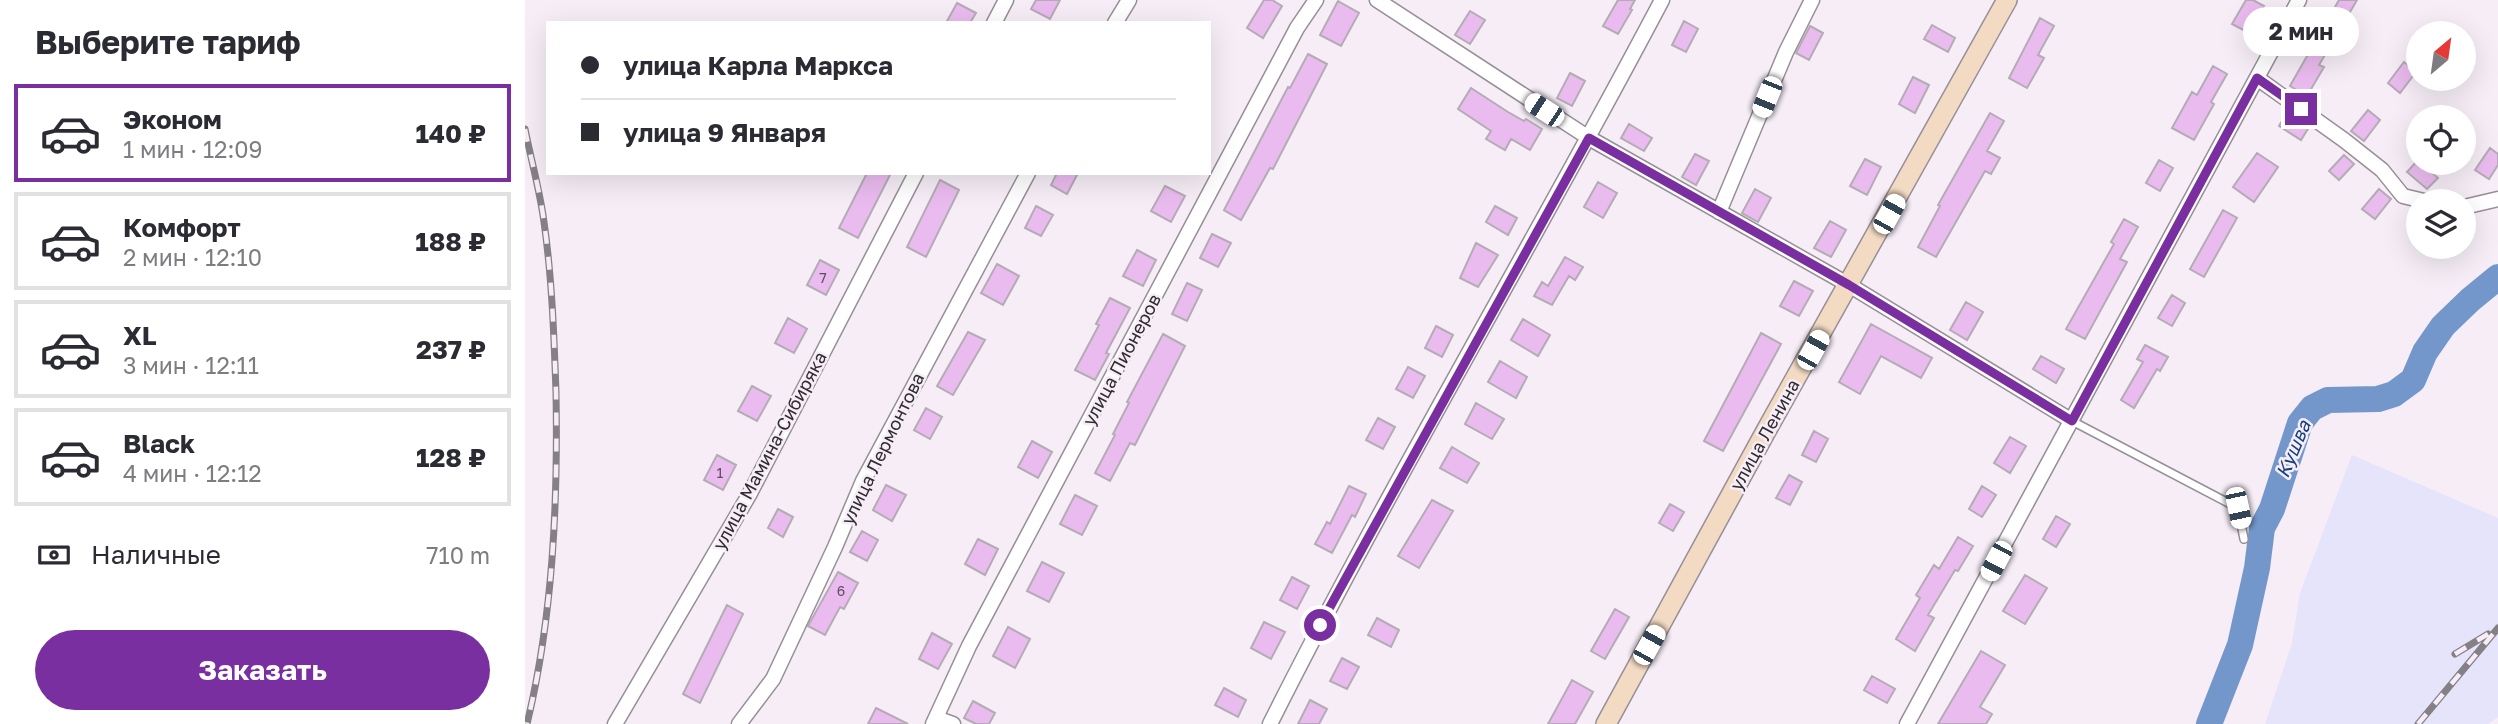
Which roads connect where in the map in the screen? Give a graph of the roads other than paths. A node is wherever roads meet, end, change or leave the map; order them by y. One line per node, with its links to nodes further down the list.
1 (1006, 0): 9 (street)
2 (1129, 0): 10 (street)
3 (1317, 0): 22 (street, улица Пионеров)
4 (1377, 0): 12 (street)
5 (1662, 0): 12 (street)
6 (1812, 0): 18 (street)
7 (2007, 0): 19 (main road, улица Ленина)
8 (2299, 0): 11 (street)
9 (995, 21)
10 (1116, 21)
11 (2257, 78): 15 (street); 20 (street)
12 (1589, 138): 18 (street); 26 (street)
13 (915, 175): 23 (street, улица Мамина-Сибиряка)
14 (1027, 175): 24 (street, улица Лермонтова)
15 (2406, 197)
16 (2498, 200): 17 (street)
17 (2476, 205)
18 (1719, 212): 19 (street)
19 (1849, 285): 20 (street); 27 (main road, улица Ленина)
20 (2072, 421): 21 (lane); 28 (street)
21 (2244, 539)
22 (935, 721): 25 (street)
23 (615, 724)
24 (739, 724)
25 (954, 724)
26 (1270, 724)
27 (1606, 724)
28 (1907, 724)

